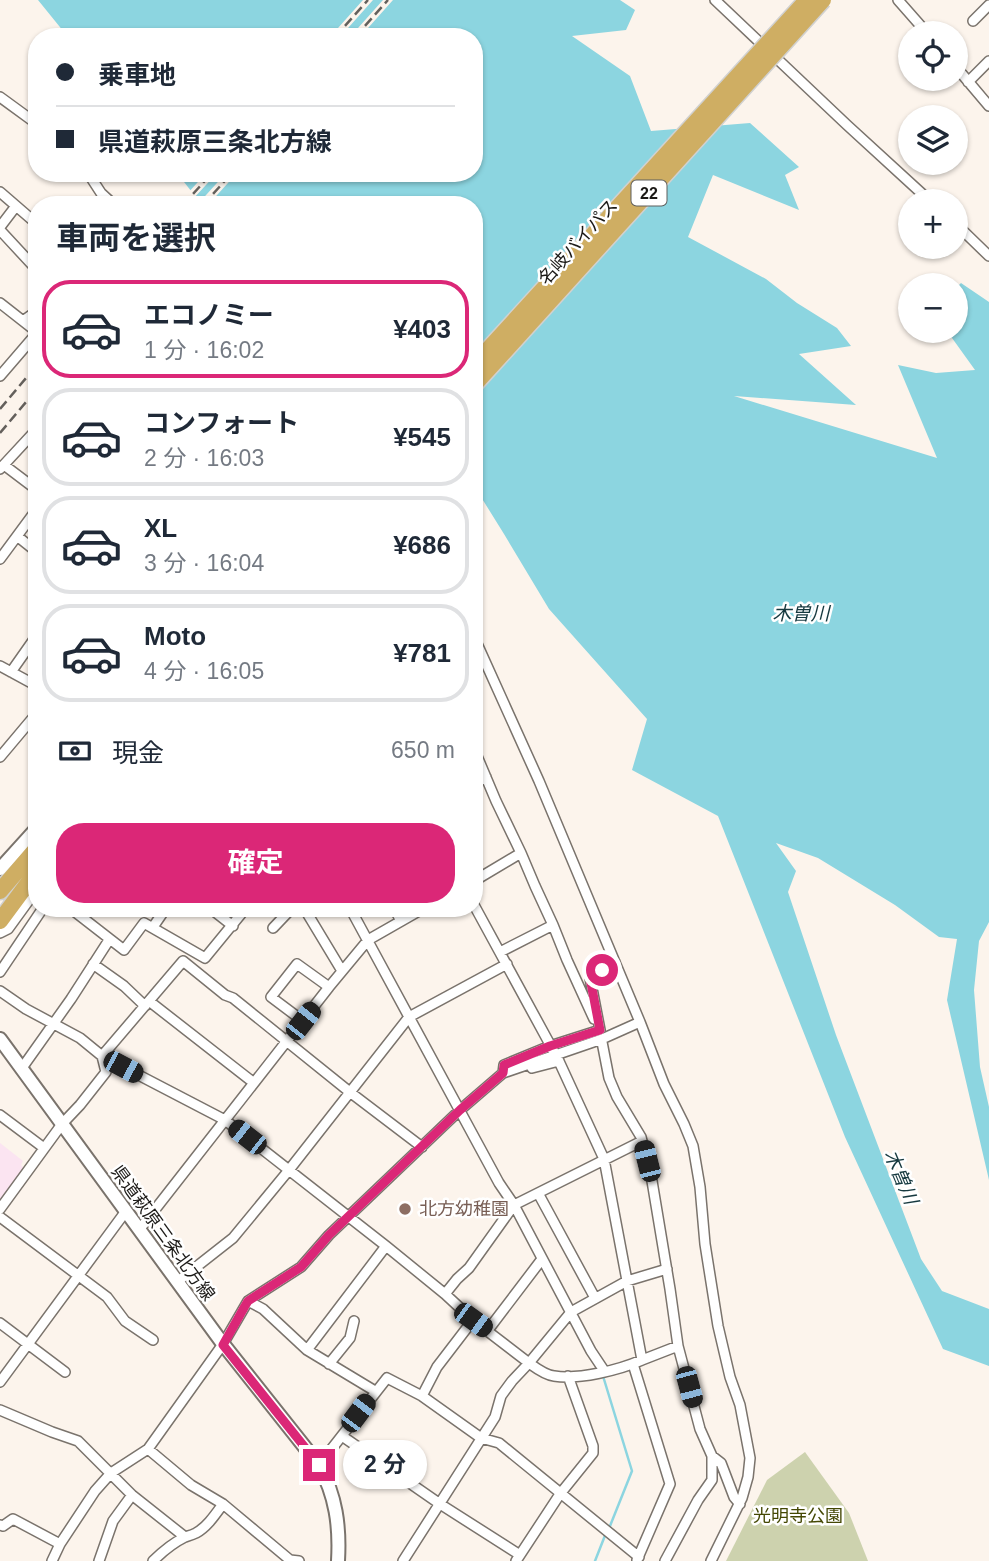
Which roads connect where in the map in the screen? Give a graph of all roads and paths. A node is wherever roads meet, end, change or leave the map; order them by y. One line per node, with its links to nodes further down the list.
1 (715, 0): 14 (street)
2 (807, 0): 28 (highway, 名岐バイパス / 22, bridge)
3 (823, 0): 30 (highway, 名岐バイパス / 22, bridge)
4 (898, 0): 6 (street)
5 (989, 5): 7 (street)
6 (916, 21)
7 (973, 21)
8 (989, 61): 9 (street)
9 (968, 82): 11 (street)
10 (0, 97): 12 (street)
11 (989, 106)
12 (28, 117)
13 (94, 182): 16 (street)
14 (917, 189)
15 (0, 192): 17 (street)
16 (104, 196)
17 (16, 206): 18 (street); 19 (street)
18 (28, 216)
19 (0, 227): 22 (street)
20 (968, 236): 21 (street)
21 (989, 256)
22 (28, 260)
23 (0, 303): 25 (street)
24 (28, 317): 25 (street)
25 (23, 321): 26 (street)
26 (28, 325)
27 (28, 343): 29 (street)
28 (483, 355)
29 (1, 373)
30 (483, 375)
31 (28, 439): 32 (street)
32 (2, 467): 33 (street)
33 (28, 484)
34 (28, 521): 35 (street)
35 (17, 536): 36 (street); 37 (street)
36 (28, 545)
37 (0, 559)
38 (28, 648): 41 (street)
39 (483, 657): 79 (street)
40 (0, 666): 41 (street)
41 (11, 672): 42 (street)
42 (28, 682)
43 (28, 724): 44 (street)
44 (0, 757)
45 (483, 770): 46 (street)
46 (486, 777): 47 (street); 49 (street)
47 (483, 778)
48 (28, 838): 51 (main road)
49 (521, 853): 52 (street); 69 (street)
50 (28, 858): 54 (highway)
51 (0, 869)
52 (483, 876)
53 (28, 883): 56 (highway)
54 (0, 891)
55 (28, 902): 73 (street)
56 (3, 917)
57 (37, 917): 83 (street)
58 (81, 917): 74 (street)
59 (160, 917): 71 (street)
60 (222, 917): 70 (street)
61 (240, 917): 70 (street)
62 (283, 917): 72 (street)
63 (309, 917): 82 (street)
64 (355, 917): 75 (street)
65 (399, 917): 68 (street)
66 (408, 917): 68 (street)
67 (480, 917): 77 (street)
68 (401, 921): 75 (street)
69 (553, 925): 77 (street); 91 (street)
70 (233, 926): 76 (street)
71 (153, 928): 74 (street); 76 (street)
72 (273, 928)
73 (0, 933)
74 (109, 940): 80 (street)
75 (368, 940): 82 (street); 87 (street)
76 (193, 951): 78 (street)
77 (500, 953): 81 (street)
78 (183, 961): 86 (street); 93 (street)
79 (615, 962): 89 (street); 91 (street)
80 (93, 964): 86 (street); 90 (street)
81 (507, 964): 87 (street); 94 (street)
82 (342, 971): 84 (street)
83 (0, 972)
84 (329, 987): 88 (street); 88 (street)
85 (0, 991): 90 (street)
86 (147, 1004): 95 (street); 98 (street)
87 (409, 1017): 99 (street); 100 (street)
88 (303, 1021): 93 (street)
89 (640, 1022): 97 (street); 155 (street)
90 (53, 1023): 95 (street); 96 (street)
91 (601, 1035): 94 (street); 104 (street)
92 (0, 1039): 96 (main road, 県道萩原三条北方線)
93 (288, 1041): 98 (street); 99 (street)
94 (555, 1054): 97 (street); 97 (street); 107 (street)
95 (102, 1056): 102 (street); 103 (street)
96 (22, 1068): 103 (main road, 県道萩原三条北方線)
97 (503, 1073): 100 (street)
98 (254, 1083): 102 (street)
99 (351, 1093): 105 (street); 108 (street)
100 (460, 1110): 105 (street); 110 (street)
101 (0, 1115): 106 (street)
102 (226, 1120): 108 (street); 115 (street)
103 (62, 1124): 106 (street); 112 (main road, 県道萩原三条北方線)
104 (642, 1142): 107 (street); 118 (street)
105 (422, 1147): 114 (street)
106 (44, 1148): 111 (street)
107 (604, 1160): 109 (street); 120 (street)
108 (289, 1170): 114 (street); 121 (street)
109 (538, 1193): 110 (street); 123 (street)
110 (514, 1205): 117 (street); 122 (street)
111 (0, 1209)
112 (126, 1211): 115 (main road, 県道萩原三条北方線); 119 (street)
113 (0, 1217): 119 (street)
114 (349, 1217): 116 (street); 124 (street)
115 (139, 1230): 121 (main road, 県道萩原三条北方線)
116 (386, 1246): 122 (street); 134 (street)
117 (542, 1259): 125 (street); 129 (street)
118 (667, 1269): 120 (street); 133 (street)
119 (78, 1274): 130 (street); 131 (street)
120 (627, 1281): 123 (street); 135 (street)
121 (177, 1282): 132 (main road, 県道萩原三条北方線)
122 (445, 1294): 126 (street)
123 (594, 1298): 125 (street)
124 (248, 1301): 132 (street); 134 (street)
125 (571, 1312): 136 (street); 139 (street)
126 (473, 1320): 129 (street); 143 (street)
127 (354, 1321): 137 (street)
128 (0, 1323): 131 (street)
129 (488, 1330): 136 (street)
130 (153, 1340)
131 (27, 1343): 138 (street); 141 (street)
132 (223, 1345): 147 (street); 149 (main road, 県道萩原三条北方線)
133 (678, 1346): 135 (street); 148 (street)
134 (307, 1350): 137 (street)
135 (638, 1362): 139 (street); 160 (street)
136 (529, 1363): 140 (street); 146 (street)
137 (329, 1364): 142 (street)
138 (65, 1372)
139 (605, 1372): 140 (street)
140 (568, 1376): 151 (street)
141 (0, 1382)
142 (375, 1391): 143 (street); 145 (street)
143 (422, 1396): 146 (street)
144 (0, 1410): 150 (street)
145 (342, 1436): 149 (street); 154 (street)
146 (481, 1438): 151 (street); 154 (street)
147 (148, 1449): 150 (street); 153 (street)
148 (712, 1456): 155 (street); 168 (street)
149 (319, 1465): 166 (main road, 県道萩原三条北方線)
150 (111, 1472): 152 (street); 158 (street)
151 (561, 1494): 159 (street); 160 (street)
152 (132, 1495): 157 (street); 163 (street)
153 (223, 1504): 157 (street); 165 (street)
154 (440, 1504): 159 (street); 167 (street)
155 (740, 1504): 161 (street)
156 (0, 1525): 158 (street)
157 (185, 1537): 164 (street)
158 (60, 1544): 162 (street)
159 (518, 1558)
160 (638, 1559)
161 (713, 1559)
162 (52, 1561)
163 (99, 1561)
164 (153, 1561)
165 (293, 1561)
166 (338, 1561)
167 (403, 1561)
168 (665, 1561)

